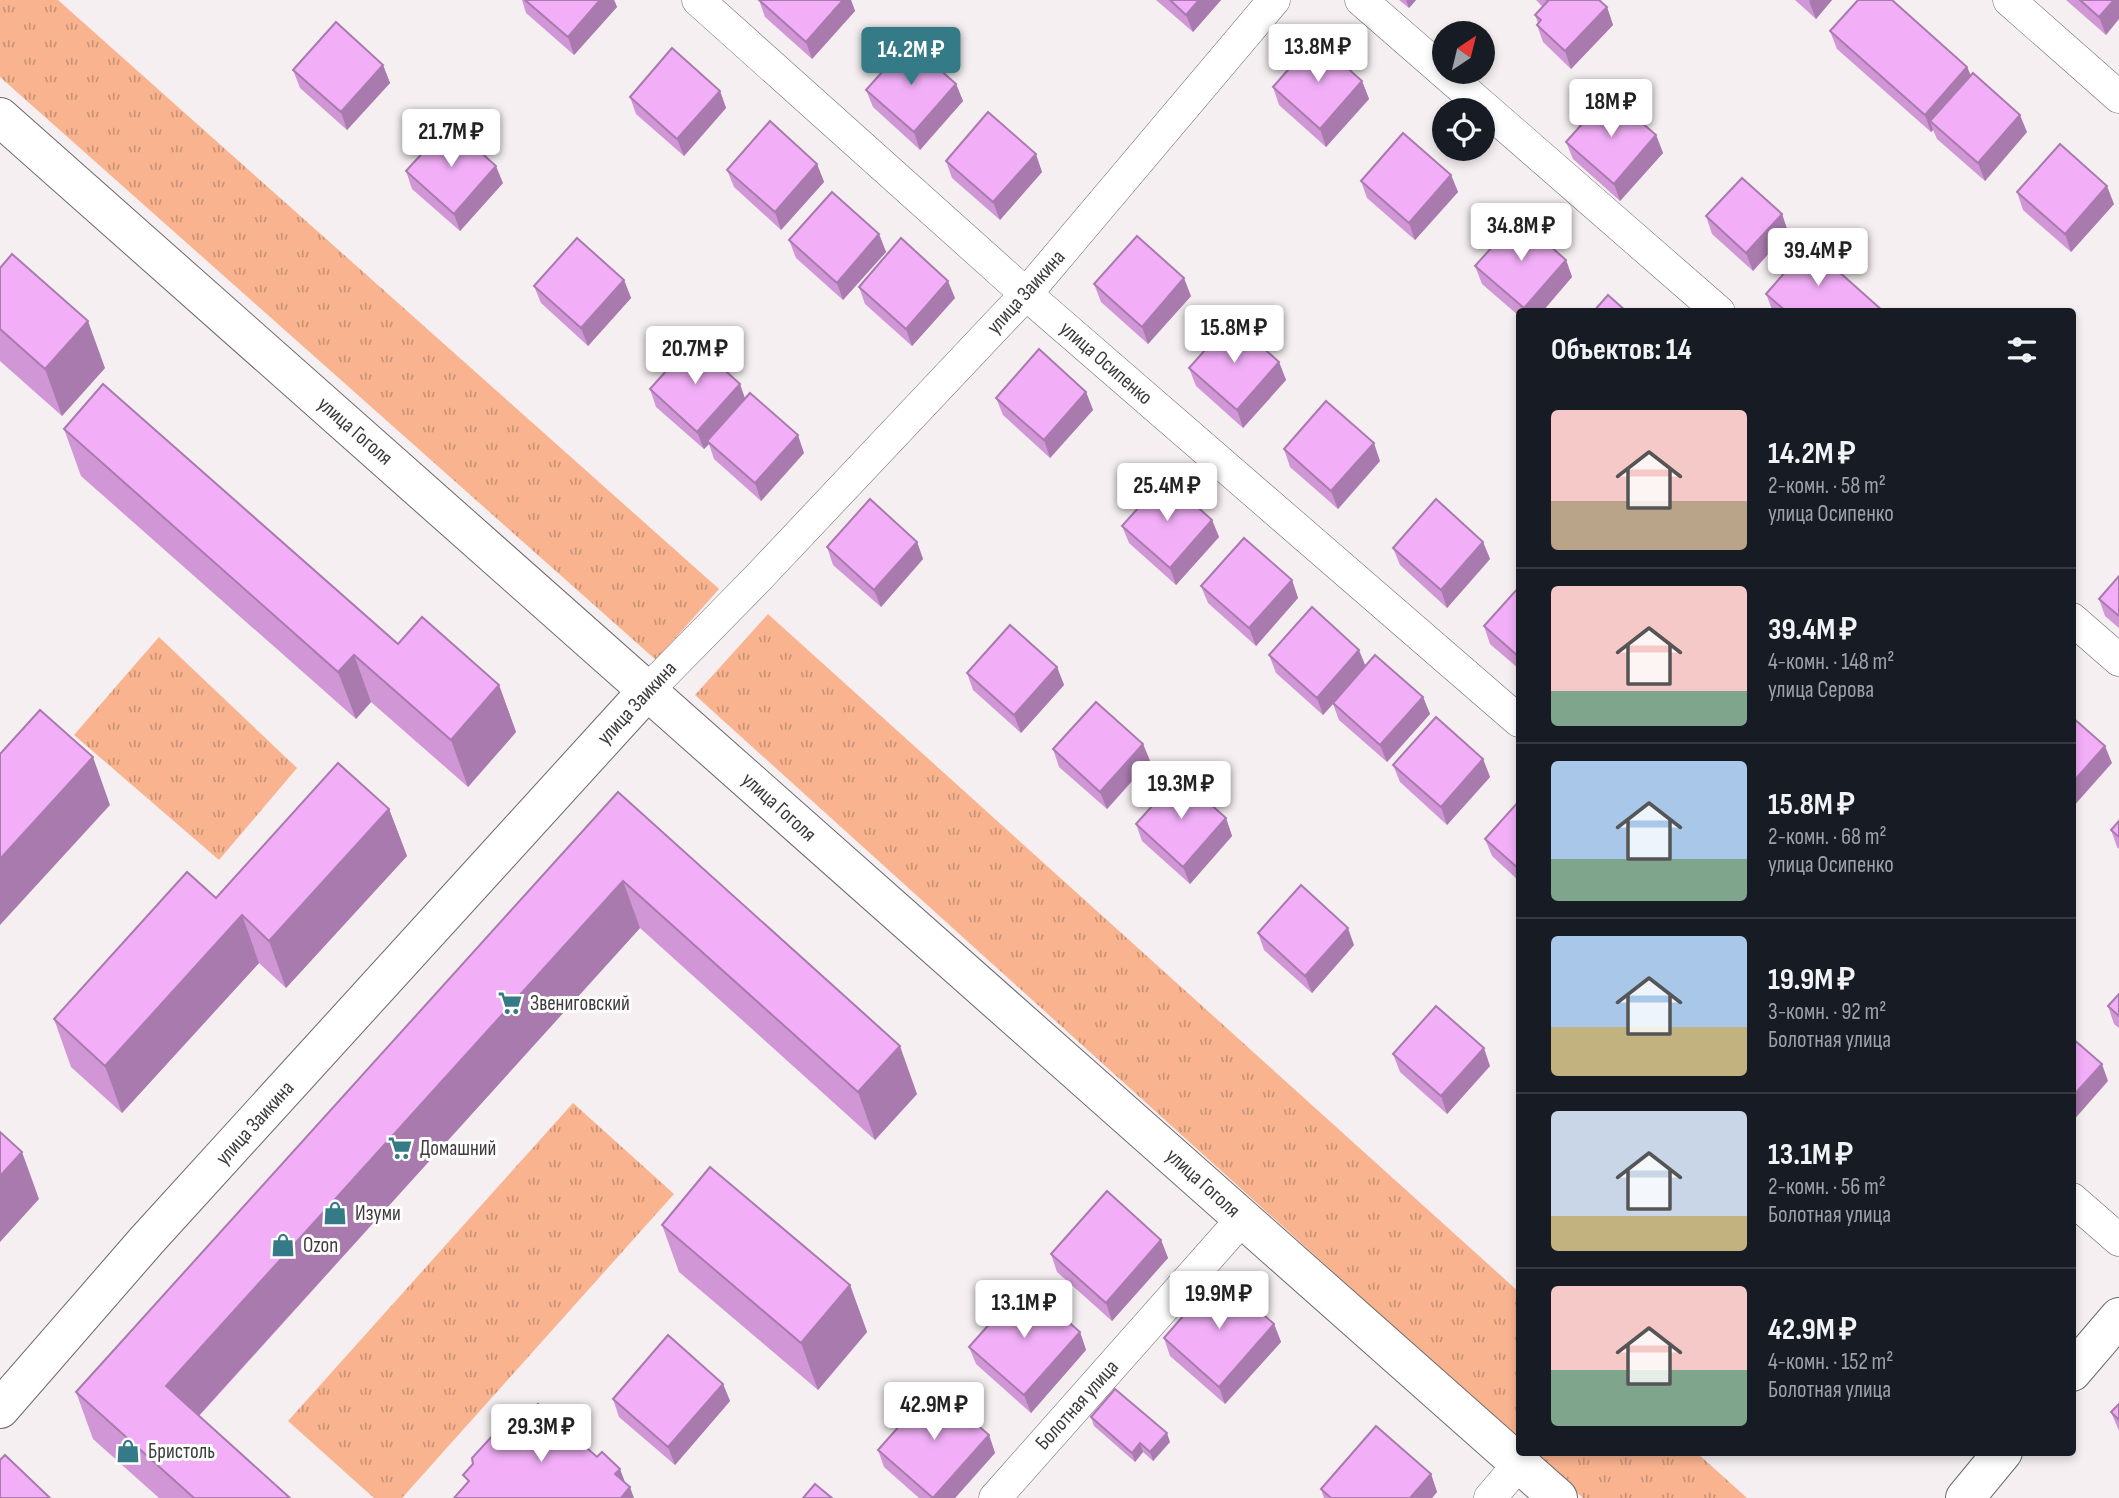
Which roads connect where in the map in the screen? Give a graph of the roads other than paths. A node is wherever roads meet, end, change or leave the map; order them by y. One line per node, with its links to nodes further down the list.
1 (698, 0): 7 (street, улица Осипенко)
2 (1274, 0): 7 (street, улица Заикина)
3 (1361, 0): 8 (street)
4 (2009, 0): 5 (street)
5 (2119, 97)
6 (0, 117): 11 (main road, улица Гоголя)
7 (1027, 294): 11 (street, улица Заикина); 12 (street, улица Осипенко)
8 (1713, 308)
9 (2076, 622): 10 (street)
10 (2119, 660)
11 (648, 690): 14 (main road, улица Гоголя); 18 (main road, улица Заикина)
12 (1516, 718)
13 (2076, 1202): 15 (street)
14 (1243, 1218): 20 (main road, улица Гоголя); 21 (street, Болотная улица)
15 (2119, 1240)
16 (2119, 1317): 17 (main road)
17 (2076, 1367)
18 (0, 1409)
19 (2000, 1456): 24 (main road)
20 (1519, 1464): 22 (street); 23 (main road, улица Гоголя)
21 (995, 1498)
22 (1490, 1498)
23 (1558, 1498)
24 (1965, 1498)

